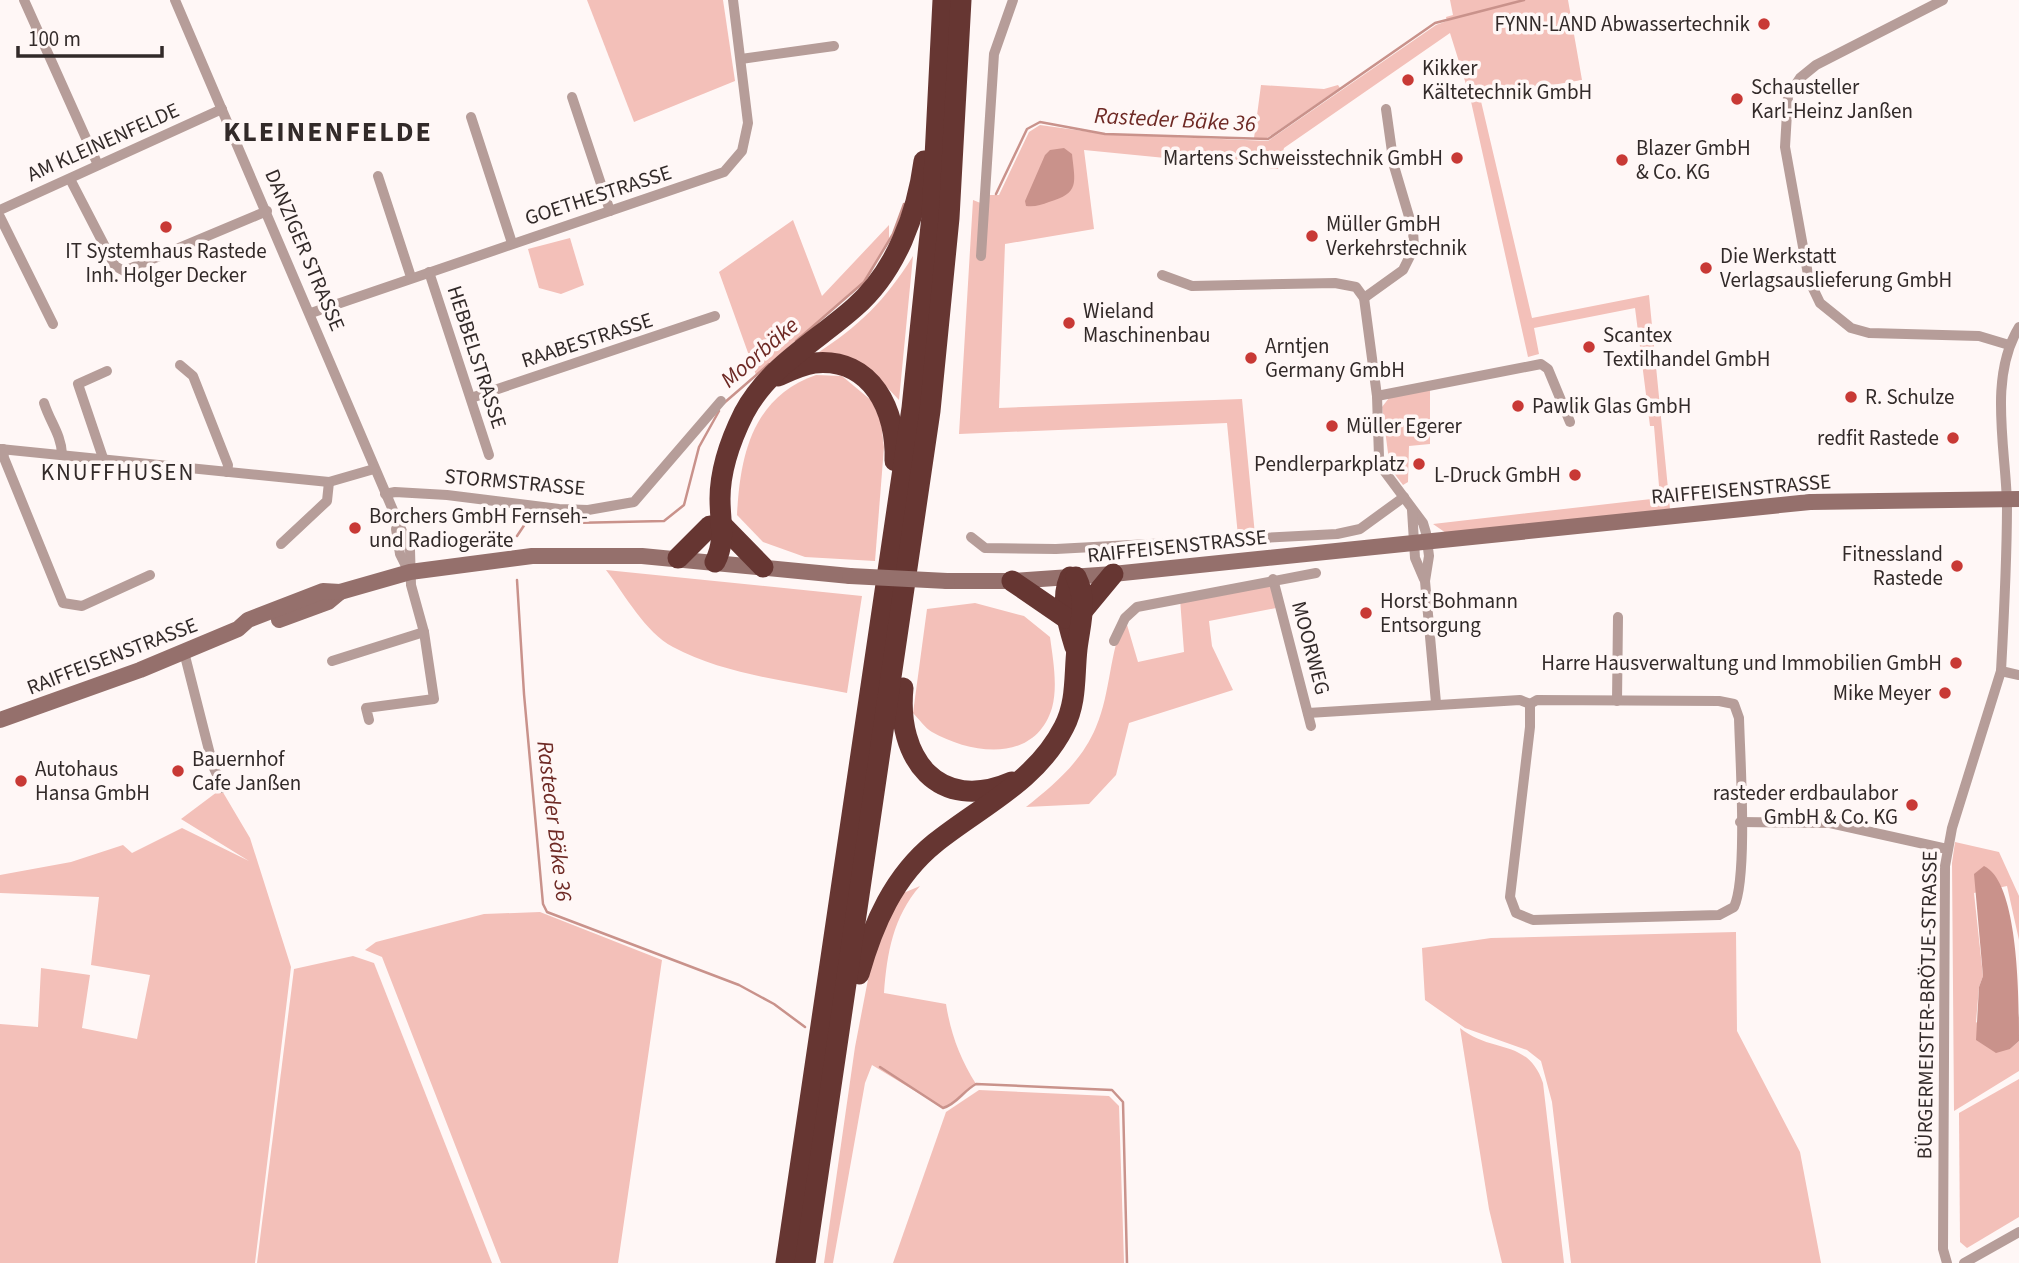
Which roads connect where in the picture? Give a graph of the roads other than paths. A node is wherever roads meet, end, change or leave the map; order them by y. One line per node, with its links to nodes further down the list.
1 (24, 0): 14 (street)
2 (175, 0): 11 (street, DANZIGER STRASSE)
3 (733, 0): 9 (street, GOETHESTRASSE)
4 (943, 0): 34 (highway); 56 (highway)
5 (961, 0): 56 (highway)
6 (1013, 0): 22 (street)
7 (1943, 0): 31 (street)
8 (834, 46): 9 (street)
9 (741, 59): 19 (street, GOETHESTRASSE)
10 (572, 97): 19 (street)
11 (222, 109): 14 (street, AM KLEINENFELDE); 18 (street, DANZIGER STRASSE)
12 (1386, 109): 26 (street)
13 (471, 117): 21 (street)
14 (98, 165): 16 (street, AM KLEINENFELDE)
15 (378, 176): 25 (street)
16 (70, 179): 17 (street, AM KLEINENFELDE); 18 (street)
17 (0, 210)
18 (267, 211): 27 (street, DANZIGER STRASSE)
19 (610, 211): 21 (street, GOETHESTRASSE)
20 (0, 217): 29 (street)
21 (512, 243): 23 (street, GOETHESTRASSE)
22 (981, 256)
23 (429, 272): 25 (street, GOETHESTRASSE); 36 (street, HEBBELSTRASSE)
24 (1162, 275): 26 (street)
25 (411, 277): 27 (street, GOETHESTRASSE)
26 (1364, 298): 35 (street)
27 (311, 313): 44 (street, DANZIGER STRASSE)
28 (715, 316): 36 (street, RAABESTRASSE)
29 (52, 324)
30 (2019, 327): 31 (street)
31 (2009, 345): 49 (street, BÜRGERMEISTER-BRÖTJE-STRASSE)
32 (180, 365): 45 (street)
33 (107, 371): 43 (street)
34 (769, 379): 50 (highway); 56 (highway)
35 (1377, 396): 39 (street); 48 (street)
36 (471, 398): 42 (street, HEBBELSTRASSE)
37 (721, 401): 47 (street, STORMSTRASSE)
38 (44, 403): 41 (street)
39 (1570, 422)
40 (2, 449): 41 (street); 61 (street)
41 (62, 454): 43 (street)
42 (489, 455)
43 (103, 458): 45 (street)
44 (374, 469): 46 (street); 47 (street, DANZIGER STRASSE)
45 (227, 472): 46 (street)
46 (329, 482): 53 (street)
47 (385, 494): 58 (street, DANZIGER STRASSE)
48 (1404, 497): 51 (street); 52 (street)
49 (2013, 499): 52 (main road, RAIFFEISENSTRASSE); 71 (street, BÜRGERMEISTER-BRÖTJE-STRASSE)
50 (716, 526): 54 (highway); 55 (highway); 57 (highway)
51 (971, 537)
52 (1420, 543): 60 (main road, RAIFFEISENSTRASSE); 74 (street)
53 (281, 544)
54 (678, 558): 55 (main road, RAIFFEISENSTRASSE); 58 (main road, RAIFFEISENSTRASSE)
55 (713, 561): 57 (main road, RAIFFEISENSTRASSE)
56 (900, 565): 80 (highway); 84 (highway); 86 (highway)
57 (763, 567): 64 (main road, RAIFFEISENSTRASSE, bridge)
58 (410, 572): 67 (street, DANZIGER STRASSE); 69 (main road, RAIFFEISENSTRASSE)
59 (1316, 573): 63 (street, MOORWEG)
60 (1113, 574): 62 (main road, RAIFFEISENSTRASSE); 65 (highway)
61 (150, 575)
62 (1073, 577): 64 (main road, RAIFFEISENSTRASSE); 65 (highway)
63 (1273, 579): 68 (street, MOORWEG); 76 (street, MOORWEG)
64 (1012, 581): 65 (highway)
65 (1075, 613): 80 (highway)
66 (1618, 617): 73 (street)
67 (424, 632): 70 (street); 78 (street, DANZIGER STRASSE)
68 (1114, 641)
69 (184, 652): 77 (main road, RAIFFEISENSTRASSE); 81 (street)
70 (331, 661)
71 (2001, 671): 72 (street); 83 (street, BÜRGERMEISTER-BRÖTJE-STRASSE)
72 (2019, 675)
73 (1617, 701): 75 (street); 82 (street)
74 (1436, 703): 75 (street); 76 (street)
75 (1530, 704): 82 (street)
76 (1308, 713): 79 (street, MOORWEG)
77 (0, 720)
78 (369, 720)
79 (1311, 726)
80 (1024, 777): 84 (highway)
81 (223, 788)
82 (1741, 821): 83 (street)
83 (1947, 849): 88 (street, BÜRGERMEISTER-BRÖTJE-STRASSE)
84 (827, 1100): 87 (highway)
85 (2019, 1232): 89 (street)
86 (786, 1263)
87 (805, 1263)
88 (1947, 1263)
89 (1964, 1263)

